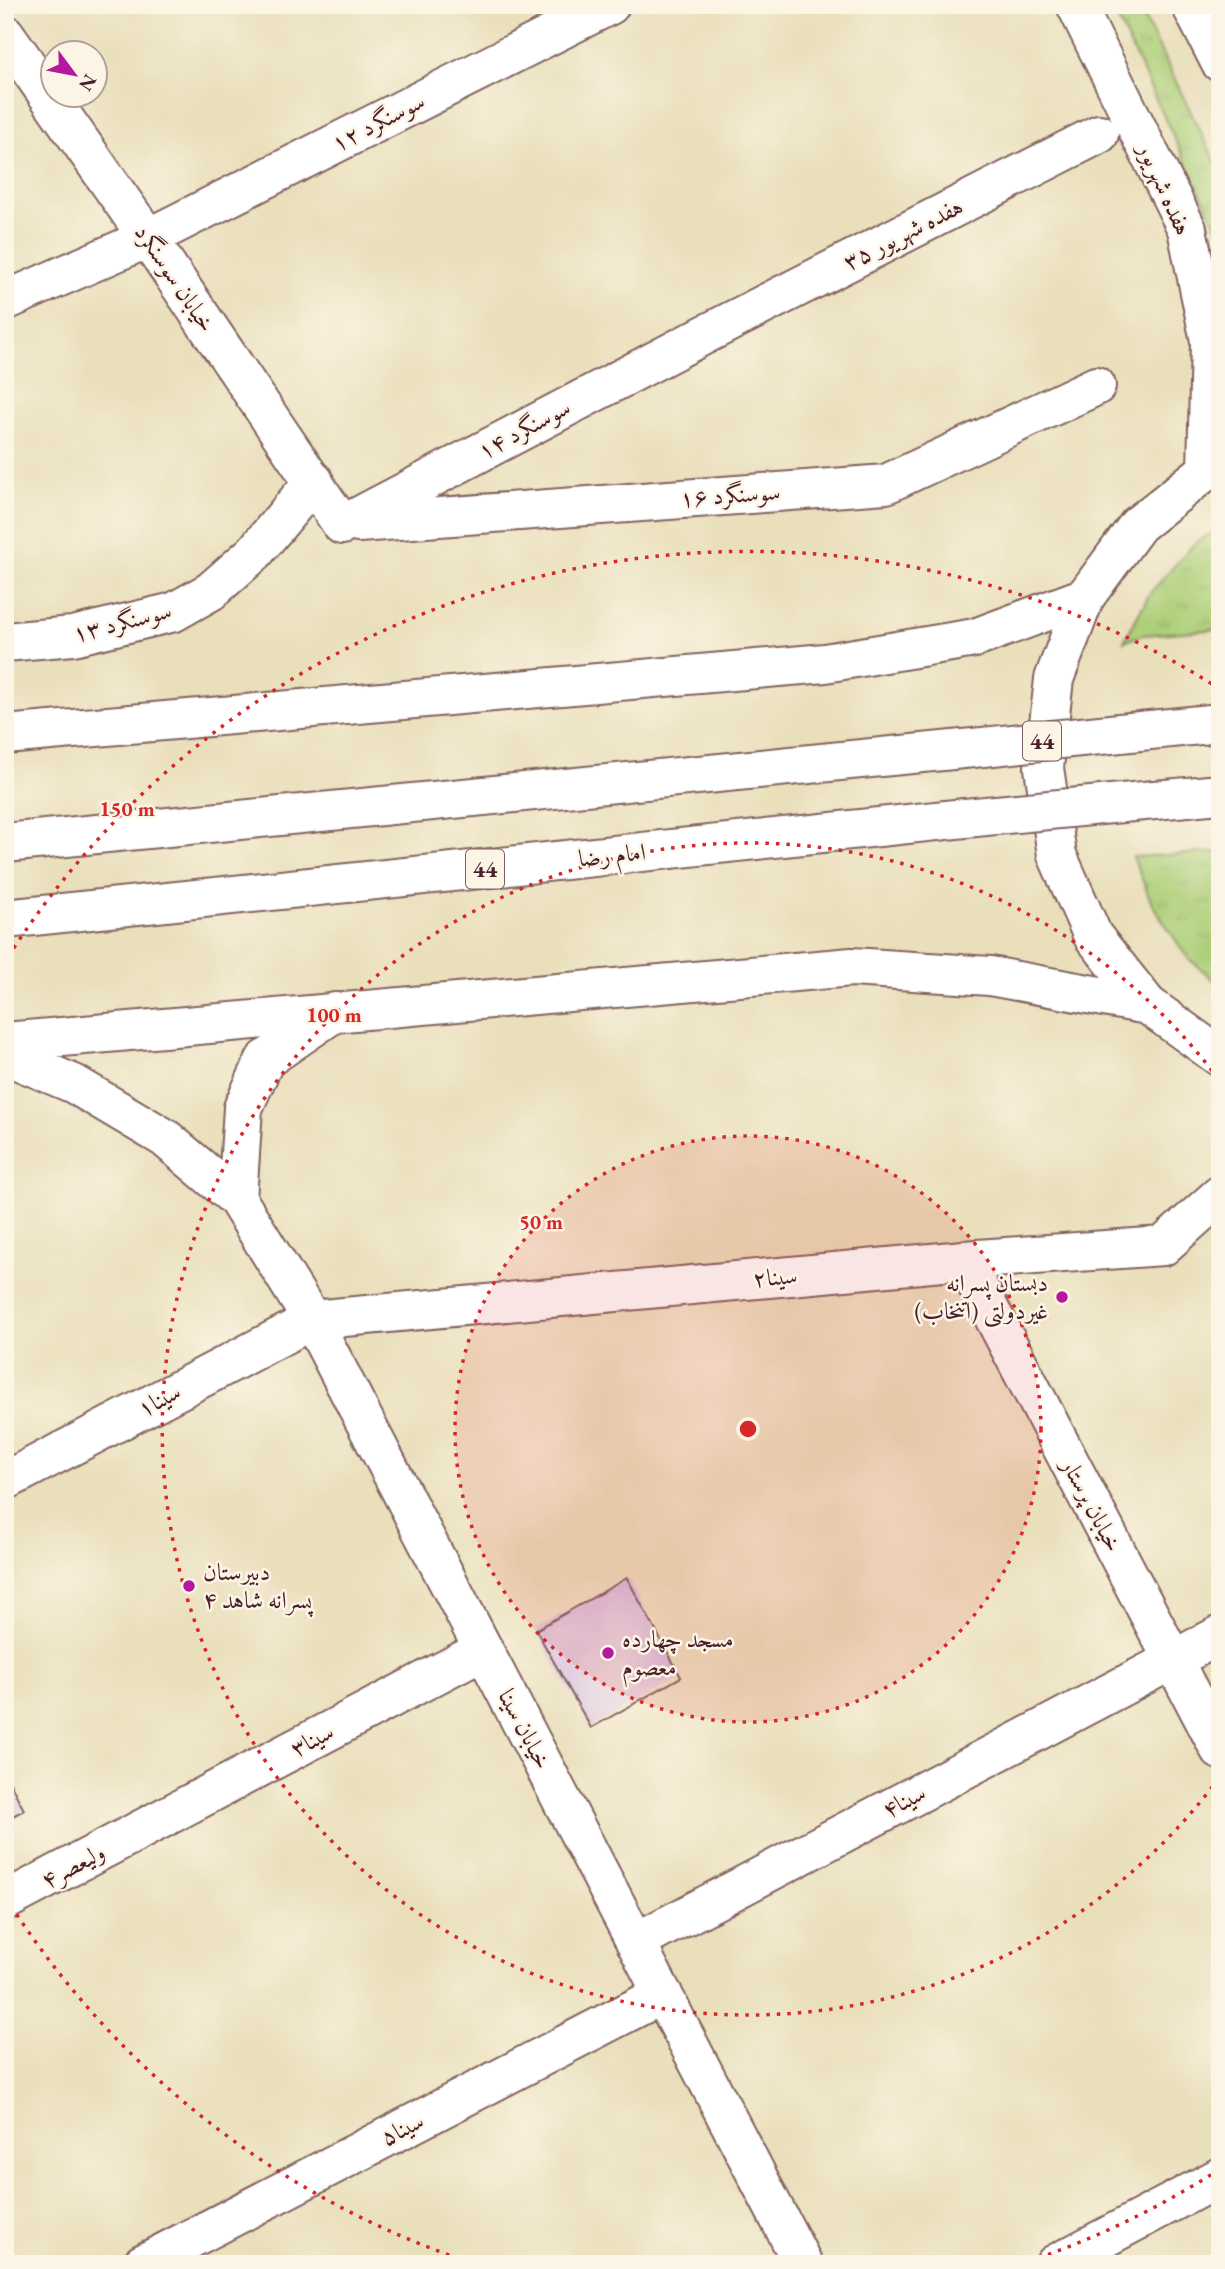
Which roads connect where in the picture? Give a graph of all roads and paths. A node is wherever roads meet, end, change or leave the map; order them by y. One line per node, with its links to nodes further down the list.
1 (1076, 5): 12 (main road, هفده شهریور)
2 (1191, 5): 5 (main road)
3 (609, 6): 8 (main road, سوسنگرد ۱۲)
4 (5, 34): 6 (main road, خیابان سوسنگرد)
5 (1220, 62)
6 (20, 82): 8 (main road, خیابان سوسنگرد)
7 (1100, 134): 10 (main road, هفده شهریور ۳۵)
8 (148, 239): 9 (main road, سوسنگرد ۱۲); 13 (main road, خیابان سوسنگرد)
9 (5, 302)
10 (706, 334): 14 (main road, سوسنگرد ۱۴)
11 (1096, 386): 14 (main road, سوسنگرد ۱۶)
12 (1213, 467): 15 (main road)
13 (314, 481): 14 (main road, خیابان سوسنگرد); 16 (main road, سوسنگرد ۱۳)
14 (342, 525)
15 (1085, 597): 18 (main road); 22 (main road)
16 (5, 642)
17 (1220, 723): 20 (main road, 44, bridge)
18 (5, 735)
19 (1220, 794): 21 (main road, امام رضا / 44, bridge)
20 (5, 843)
21 (5, 919)
22 (1148, 1005): 23 (main road); 26 (main road)
23 (335, 1012): 24 (main road); 30 (main road)
24 (5, 1042)
25 (5, 1055): 27 (main road, خیابان سینا)
26 (1220, 1057)
27 (74, 1084): 28 (main road); 30 (main road, خیابان سینا)
28 (5, 1085)
29 (1220, 1195): 31 (main road, سینا۲)
30 (237, 1199): 32 (main road, خیابان سینا)
31 (964, 1260): 32 (main road, سینا۲); 36 (main road, خیابان پرستار)
32 (312, 1320): 33 (main road, سینا۱); 35 (main road, خیابان سینا)
33 (5, 1481)
34 (1220, 1635): 36 (main road, سینا۴)
35 (483, 1650): 38 (main road, سینا۳); 40 (main road, خیابان سینا)
36 (1173, 1660): 37 (main road, خیابان پرستار); 40 (main road, سینا۴)
37 (1220, 1750)
38 (141, 1830): 39 (main road, ولیعصر۴)
39 (5, 1901)
40 (636, 1942): 41 (main road, خیابان سینا)
41 (663, 1994): 43 (main road, سینا۵); 44 (main road, خیابان سینا)
42 (1220, 2177): 45 (main road)
43 (142, 2264)
44 (803, 2264)
45 (1055, 2264)

